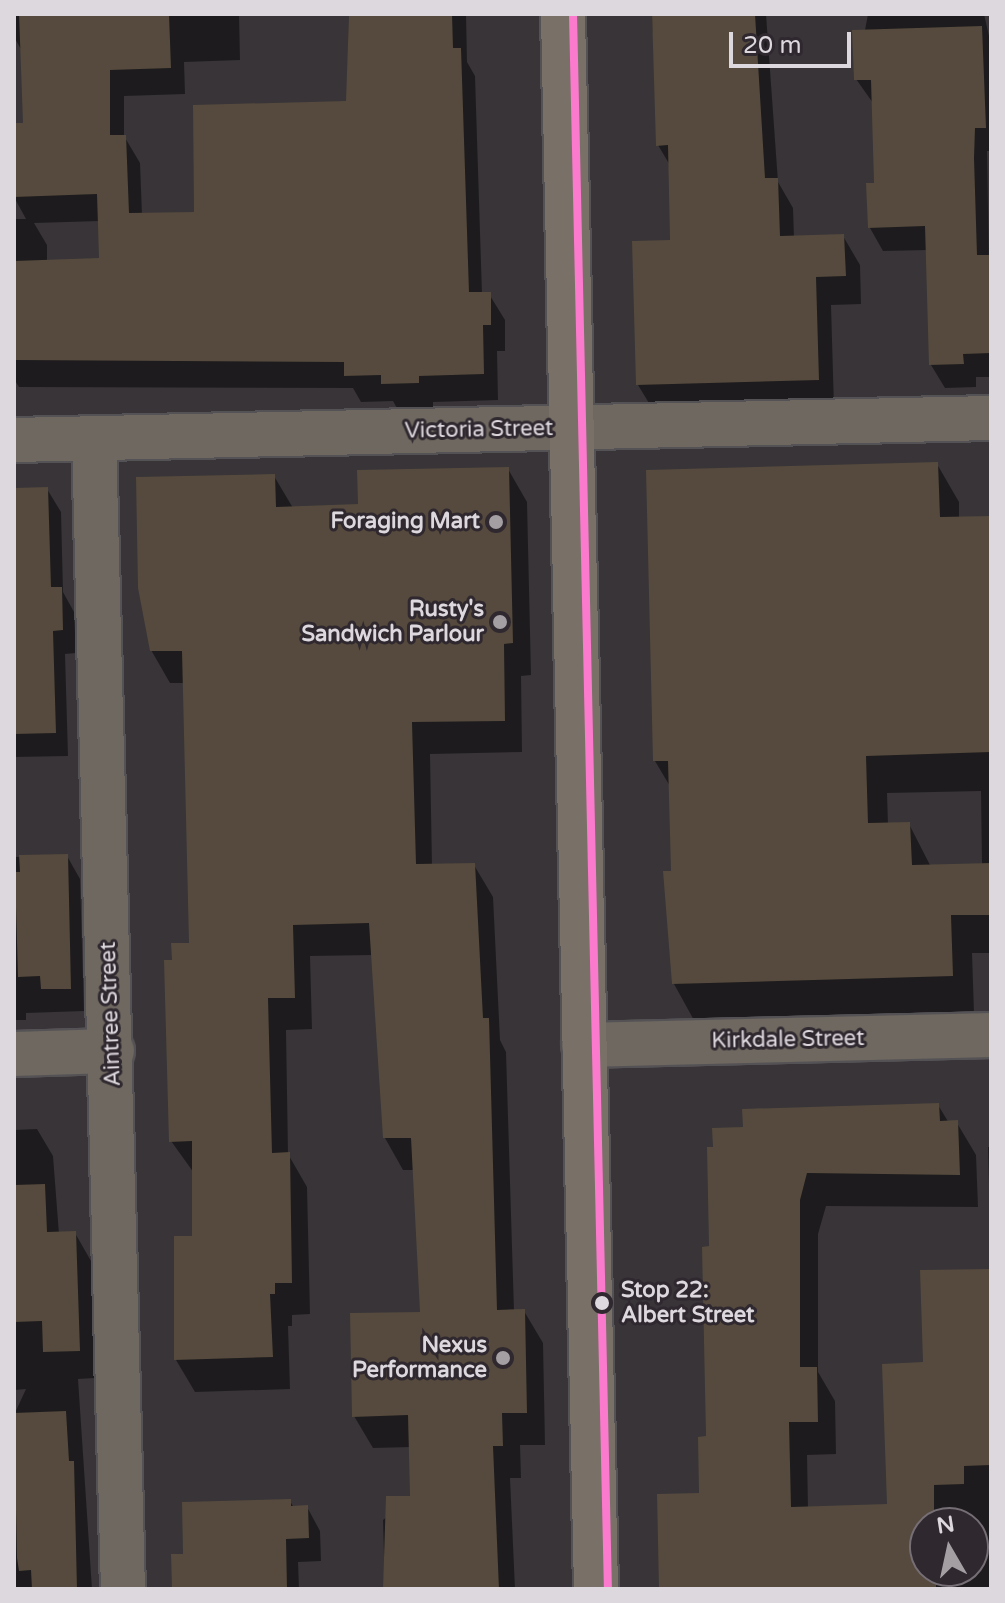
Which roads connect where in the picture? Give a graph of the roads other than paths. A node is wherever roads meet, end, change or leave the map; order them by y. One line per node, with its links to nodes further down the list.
1 (563, 14): 3 (main road)
2 (991, 418): 3 (street, Victoria Street)
3 (571, 428): 4 (street, Victoria Street); 7 (main road)
4 (94, 438): 5 (street, Victoria Street); 8 (street, Aintree Street)
5 (14, 440)
6 (991, 1035): 7 (street, Kirkdale Street)
7 (584, 1045): 11 (main road)
8 (112, 1051): 9 (street); 10 (street, Aintree Street)
9 (14, 1054)
10 (123, 1589)
11 (596, 1589)

